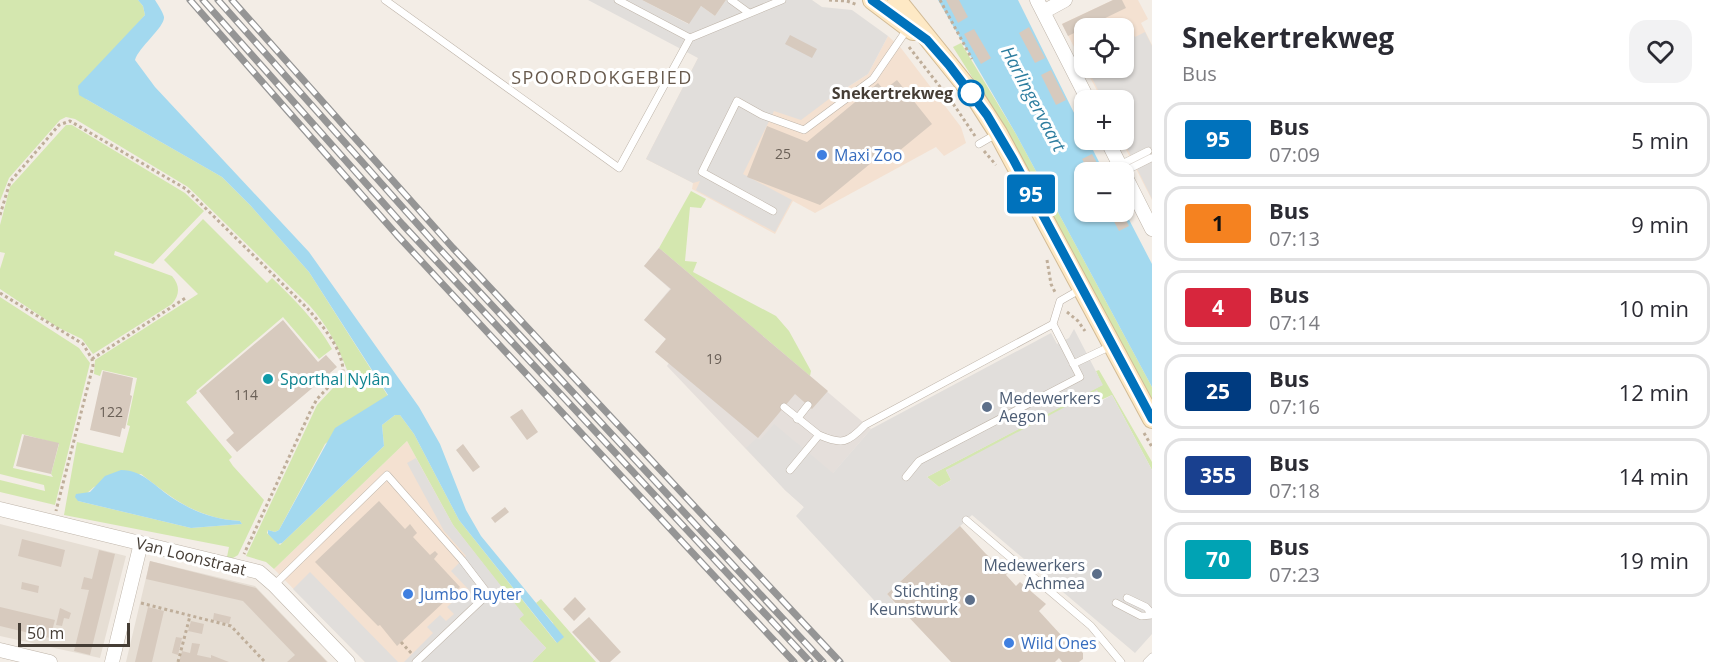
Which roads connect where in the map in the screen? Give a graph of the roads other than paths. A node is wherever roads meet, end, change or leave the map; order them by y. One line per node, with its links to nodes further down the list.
1 (385, 0): 11 (lane)
2 (618, 0): 11 (lane)
3 (731, 0): 9 (lane)
4 (782, 0): 9 (lane)
5 (897, 0): 12 (main road)
6 (1065, 0): 8 (street)
7 (865, 3): 10 (main road)
8 (1040, 6): 13 (street)
9 (749, 13): 11 (lane)
10 (905, 33): 12 (main road); 19 (lane)
11 (690, 38)
12 (927, 40): 14 (main road)
13 (1083, 90)
14 (998, 133): 15 (lane); 21 (main road)
15 (979, 144)
16 (1149, 155): 17 (lane)
17 (1134, 162)
18 (1134, 192): 20 (street)
19 (773, 211)
20 (1152, 229)
21 (1081, 289): 22 (lane); 23 (main road)
22 (1053, 324): 24 (lane); 29 (lane)
23 (1104, 349): 24 (lane); 28 (main road)
24 (1074, 364): 31 (lane)
25 (808, 405): 27 (lane)
26 (784, 407): 27 (lane)
27 (798, 420): 29 (lane)
28 (1147, 424)
29 (819, 435): 30 (lane)
30 (790, 470)
31 (906, 477)
32 (0, 509): 34 (street, Van Loonstraat)
33 (966, 520): 45 (lane)
34 (141, 543): 35 (street, Van Loonstraat); 43 (street)
35 (274, 585): 41 (lane); 44 (street, Van Loonstraat)
36 (1127, 598): 38 (lane)
37 (1116, 603): 38 (lane)
38 (1152, 615)
39 (0, 650): 42 (street)
40 (1152, 657): 46 (lane)
41 (417, 661)
42 (50, 662)
43 (112, 662)
44 (348, 662)
45 (1121, 662)
46 (1147, 662)

